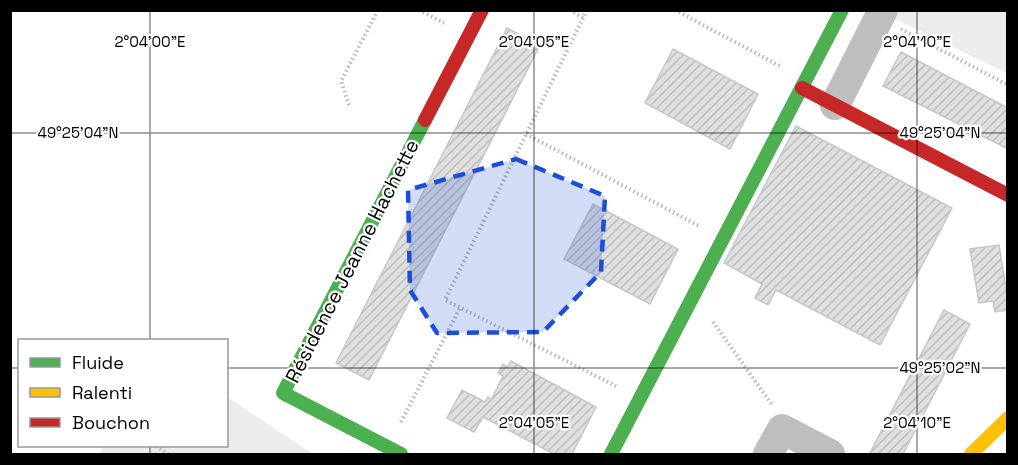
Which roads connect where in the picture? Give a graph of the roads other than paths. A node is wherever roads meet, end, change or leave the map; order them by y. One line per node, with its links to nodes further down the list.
1 (482, 10): 8 (street, Résidence Jeanne Hachette)
2 (842, 10): 4 (street)
3 (881, 14): 5 (street)
4 (804, 84): 5 (street); 9 (street)
5 (835, 105): 6 (street)
6 (1008, 195)
7 (1008, 418): 12 (street)
8 (401, 454)
9 (611, 454)
10 (768, 454): 11 (street)
11 (830, 454)
12 (971, 454)

